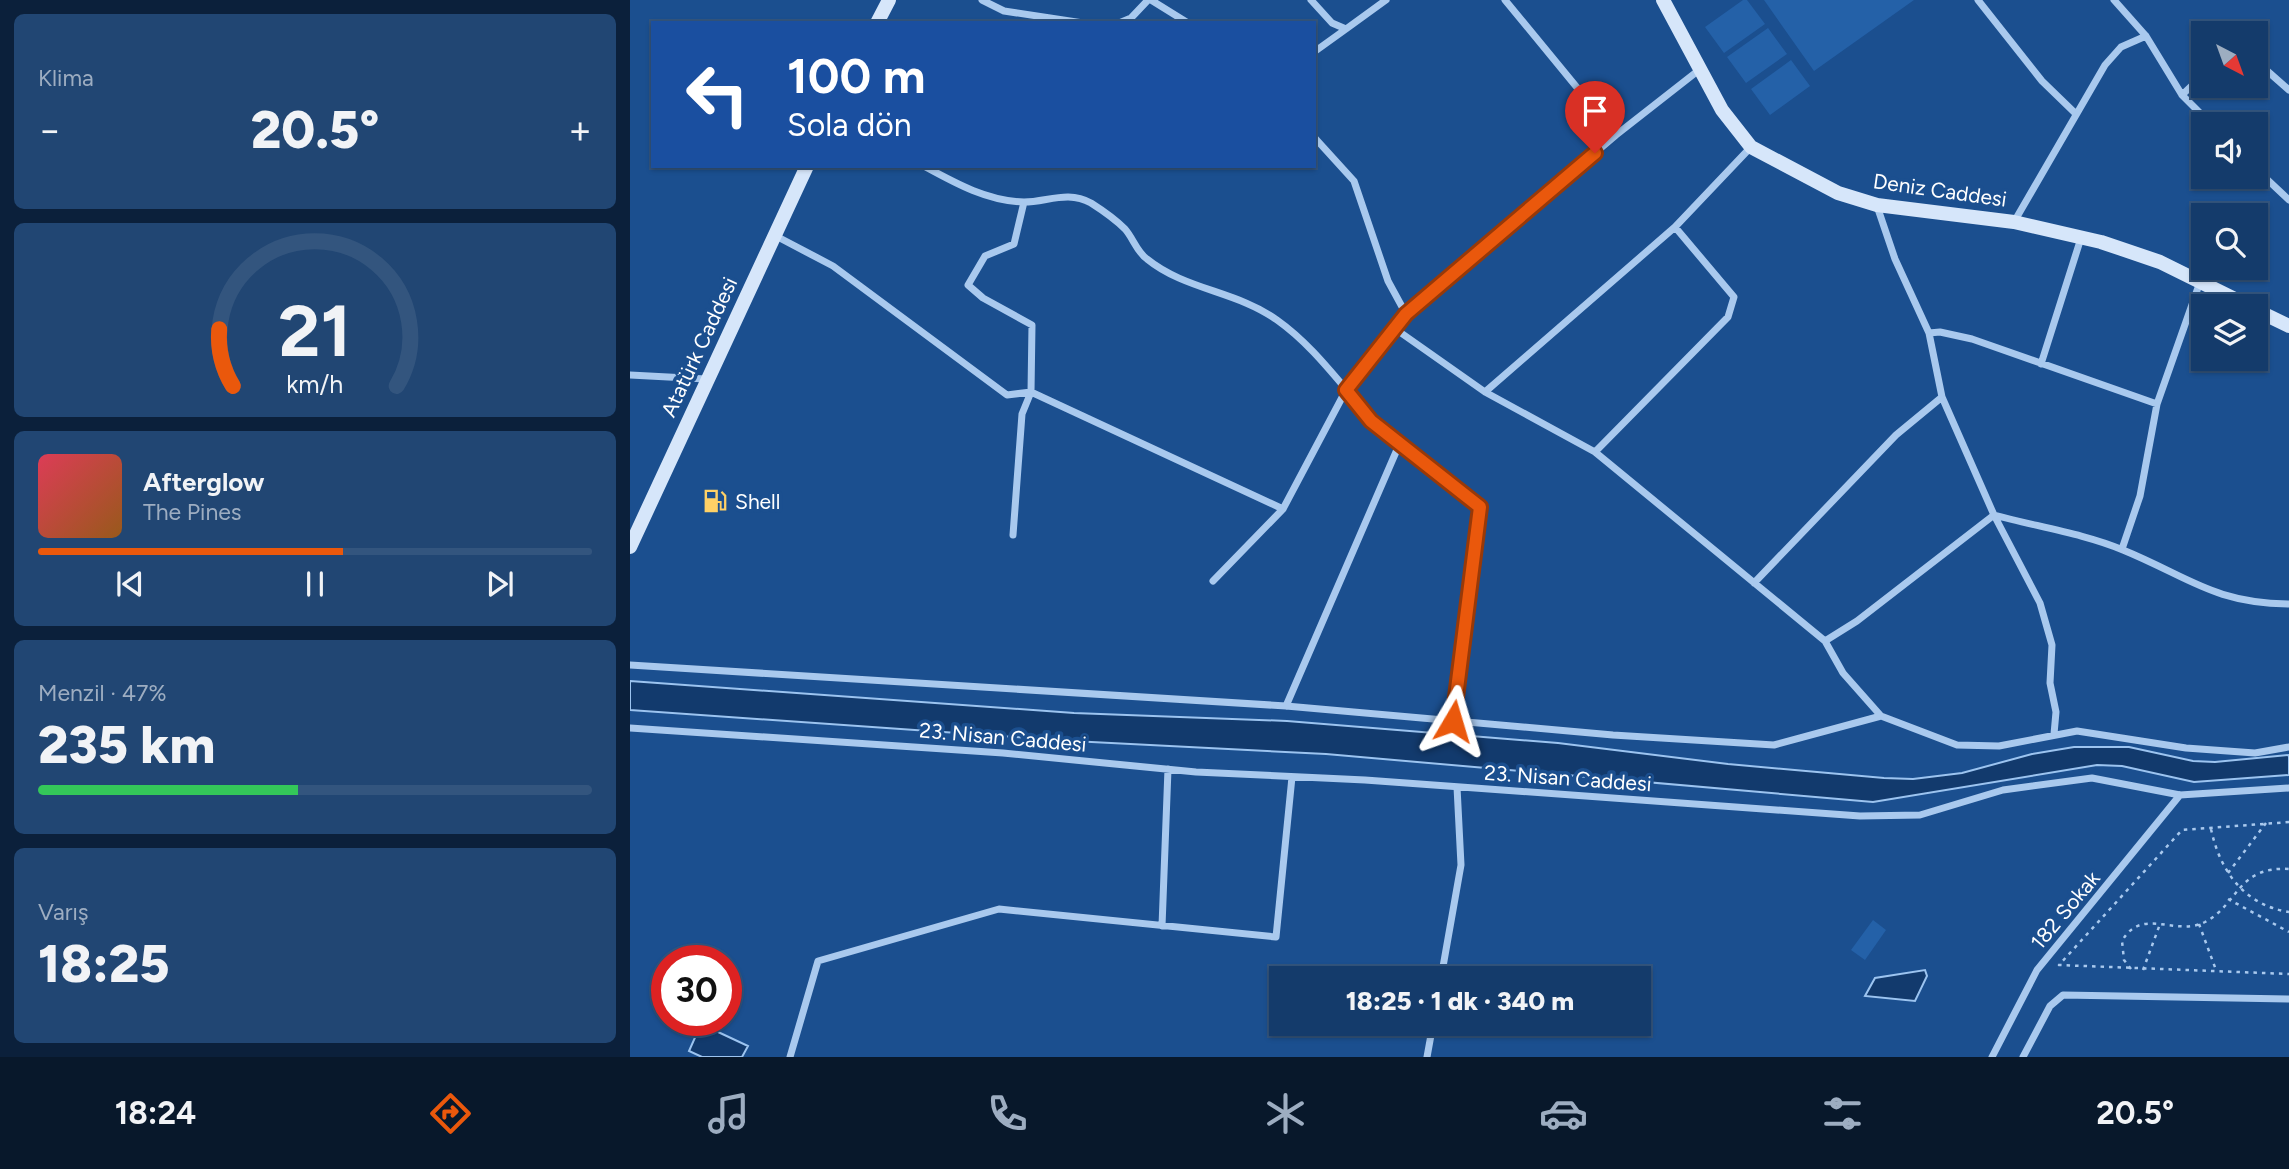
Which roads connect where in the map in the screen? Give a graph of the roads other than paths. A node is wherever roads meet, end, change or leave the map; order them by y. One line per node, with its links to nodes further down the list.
1 (889, 0): 10 (street)
2 (982, 0): 11 (street)
3 (1150, 0): 12 (street); 13 (street)
4 (1311, 0): 14 (street)
5 (1386, 0): 14 (street)
6 (1505, 0): 24 (street)
7 (1663, 0): 17 (street, Deniz Caddesi)
8 (1978, 0): 23 (street)
9 (2114, 0): 15 (street)
10 (878, 21)
11 (1070, 21)
12 (1125, 21)
13 (1185, 21)
14 (1346, 29): 16 (street)
15 (2146, 36): 21 (street); 23 (street)
16 (1316, 51)
17 (1699, 70): 24 (street); 26 (street, Deniz Caddesi)
18 (2268, 71): 20 (street)
19 (2191, 86): 21 (street)
20 (2289, 89)
21 (2182, 95): 22 (street)
22 (2199, 112)
23 (2075, 113): 33 (street)
24 (1616, 135): 39 (street)
25 (1316, 139): 39 (street)
26 (1751, 148): 32 (street, Deniz Caddesi); 34 (street)
27 (806, 168): 35 (street, Atatürk Caddesi)
28 (928, 168): 31 (street)
29 (2268, 180): 30 (street)
30 (2289, 200)
31 (1024, 202): 47 (street); 48 (street)
32 (1877, 205): 33 (street, Deniz Caddesi); 43 (street)
33 (2014, 222): 36 (street, Deniz Caddesi)
34 (1675, 226): 49 (street); 53 (street)
35 (774, 235): 46 (street, Atatürk Caddesi); 48 (street)
36 (2081, 237): 37 (street, Deniz Caddesi); 44 (street)
37 (2200, 282): 38 (street, Deniz Caddesi); 51 (street)
38 (2224, 294)
39 (1406, 314): 42 (street)
40 (2268, 316): 41 (street)
41 (2289, 326)
42 (1394, 328): 47 (street); 49 (street)
43 (1929, 333): 44 (street); 50 (street)
44 (2041, 364): 51 (street)
45 (630, 375): 46 (street)
46 (706, 379): 57 (street, Atatürk Caddesi)
47 (1346, 390): 52 (street); 54 (street)
48 (1031, 392): 54 (street); 56 (street)
49 (1485, 392): 53 (street)
50 (1942, 397): 55 (street); 60 (street)
51 (2157, 404): 58 (street)
52 (1399, 445): 64 (street); 66 (street)
53 (1595, 452): 60 (street)
54 (1283, 509): 59 (street)
55 (1994, 515): 58 (street); 62 (street); 68 (street)
56 (1013, 536)
57 (630, 547)
58 (2122, 549): 61 (street)
59 (1213, 581)
60 (1754, 583): 62 (street)
61 (2289, 604)
62 (1825, 641): 65 (street)
63 (630, 664): 64 (street)
64 (1286, 706): 66 (street)
65 (1881, 716): 66 (street); 68 (street)
66 (1453, 721)
67 (630, 728): 70 (street, 23. Nisan Caddesi)
68 (2054, 734): 69 (street)
69 (2289, 747)
70 (1168, 769): 71 (street, 23. Nisan Caddesi); 75 (street)
71 (1293, 776): 72 (street, 23. Nisan Caddesi); 75 (street)
72 (1457, 787): 74 (street, 23. Nisan Caddesi); 76 (street)
73 (2289, 788): 74 (street, 23. Nisan Caddesi)
74 (2180, 795): 81 (street, 182 Sokak)
75 (1162, 926): 79 (street)
76 (1443, 966)
77 (2289, 999): 82 (street)
78 (1431, 1036): 80 (street)
79 (790, 1057)
80 (1427, 1057)
81 (1992, 1057)
82 (2023, 1057)

